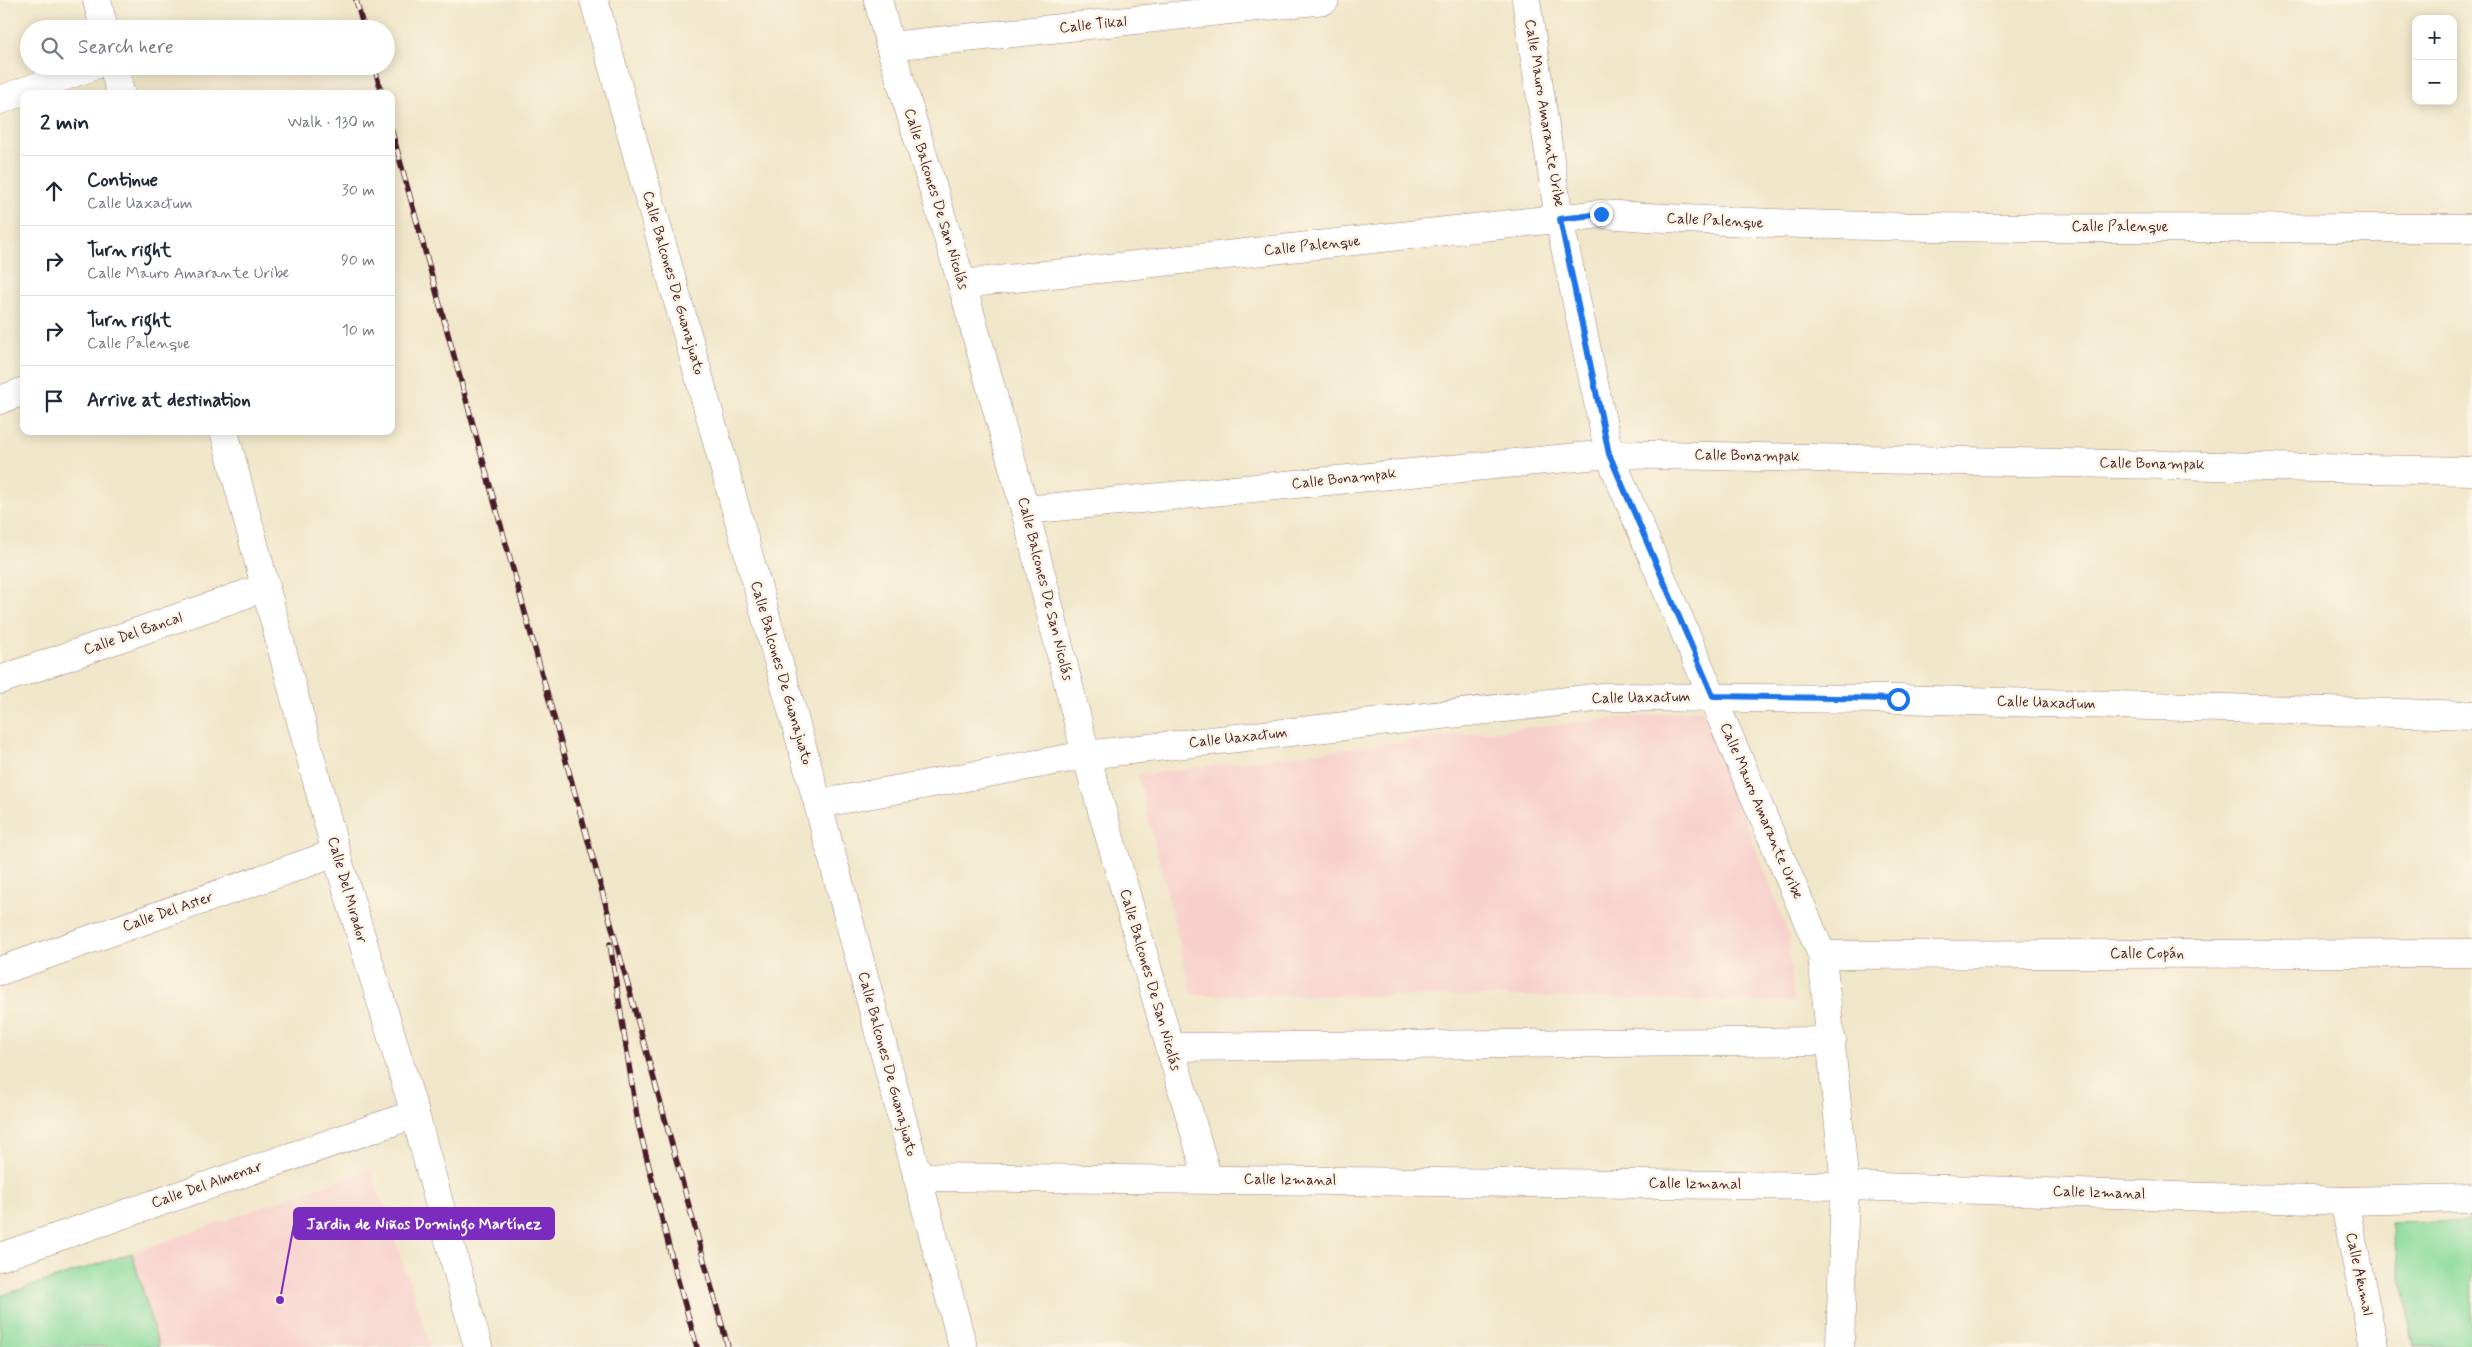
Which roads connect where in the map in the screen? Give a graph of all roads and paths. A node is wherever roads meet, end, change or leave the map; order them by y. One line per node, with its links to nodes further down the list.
1 (97, 0): 6 (street)
2 (594, 0): 28 (street, Calle Balcones De Guanajuato)
3 (878, 0): 7 (street, Calle Balcones De San Nicolás)
4 (1325, 0): 7 (street, Calle Tikal)
5 (1526, 0): 14 (street, Calle Mauro Amarante Uribe)
6 (102, 20)
7 (890, 46): 16 (street, Calle Balcones De San Nicolás)
8 (68, 75): 10 (street)
9 (116, 75): 11 (street)
10 (27, 90)
11 (120, 90)
12 (20, 93): 13 (street)
13 (0, 100)
14 (1560, 219): 15 (street, Calle Palenque); 16 (street, Calle Palenque); 20 (street, Calle Mauro Amarante Uribe)
15 (2472, 228)
16 (962, 284): 22 (street, Calle Balcones De San Nicolás)
17 (20, 392): 18 (street)
18 (0, 400)
19 (225, 435): 23 (street, Calle Del Mirador)
20 (1609, 454): 21 (street, Calle Bonampak); 22 (street, Calle Bonampak); 25 (street, Calle Mauro Amarante Uribe)
21 (2472, 470)
22 (1025, 510): 27 (street, Calle Balcones De San Nicolás)
23 (266, 587): 24 (street, Calle Del Bancal); 29 (street, Calle Del Mirador)
24 (0, 680)
25 (1713, 696): 26 (street, Calle Uaxactum); 27 (street, Calle Uaxactum); 31 (street, Calle Mauro Amarante Uribe)
26 (2472, 715)
27 (1086, 755): 28 (street, Calle Uaxactum); 34 (street, Calle Balcones De San Nicolás)
28 (818, 804): 36 (street, Calle Balcones De Guanajuato)
29 (336, 854): 32 (street, Calle Del Aster); 35 (street, Calle Del Mirador)
30 (2472, 954): 31 (street, Calle Copán)
31 (1822, 955): 33 (street, Calle Mauro Amarante Uribe)
32 (0, 971)
33 (1832, 1041): 34 (street); 38 (street, Calle Mauro Amarante Uribe)
34 (1169, 1047): 37 (street, Calle Balcones De San Nicolás)
35 (415, 1114): 41 (street, Calle Del Almenar); 42 (street, Calle Del Mirador)
36 (917, 1177): 37 (street, Calle Izmanal); 43 (street, Calle Balcones De Guanajuato)
37 (1208, 1179): 38 (street, Calle Izmanal)
38 (1845, 1186): 40 (street, Calle Izmanal); 44 (street, Calle Mauro Amarante Uribe)
39 (2472, 1198): 40 (street, Calle Izmanal)
40 (2344, 1201): 45 (street, Calle Akumal)
41 (0, 1257)
42 (478, 1347)
43 (963, 1347)
44 (1840, 1347)
45 (2374, 1347)

